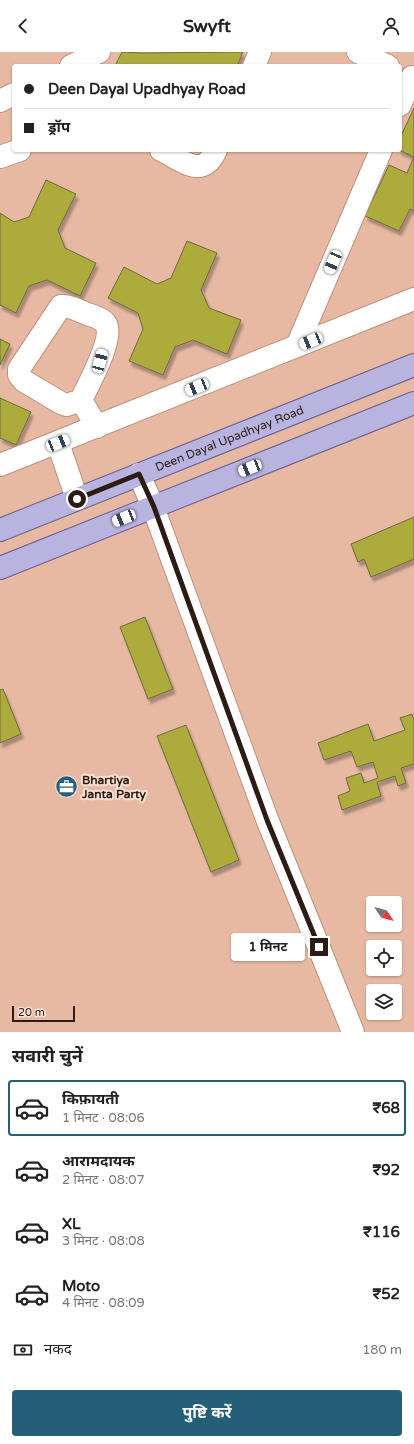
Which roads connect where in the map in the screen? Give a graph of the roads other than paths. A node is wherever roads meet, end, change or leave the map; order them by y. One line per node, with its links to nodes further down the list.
1 (99, 52): 5 (street)
2 (111, 52): 6 (street)
3 (260, 52): 7 (street)
4 (358, 52): 8 (street)
5 (75, 64)
6 (105, 64)
7 (255, 64)
8 (384, 64)
9 (409, 75): 11 (street)
10 (12, 95): 12 (street)
11 (402, 99)
12 (0, 101)
13 (14, 152): 17 (street)
14 (165, 152): 15 (street)
15 (215, 152)
16 (380, 152): 19 (street)
17 (0, 157)
18 (414, 299): 19 (street)
19 (296, 346): 23 (street)
20 (414, 365): 26 (main road, Deen Dayal Upadhyay Road)
21 (81, 400): 21 (street); 23 (street)
22 (414, 403): 28 (main road)
23 (97, 427): 24 (street)
24 (58, 443): 25 (street); 27 (street)
25 (0, 465)
26 (139, 474): 27 (main road, Deen Dayal Upadhyay Road); 28 (street)
27 (77, 499): 29 (main road, Deen Dayal Upadhyay Road)
28 (154, 507): 30 (main road); 31 (street)
29 (0, 530)
30 (0, 568)
31 (353, 1032)

